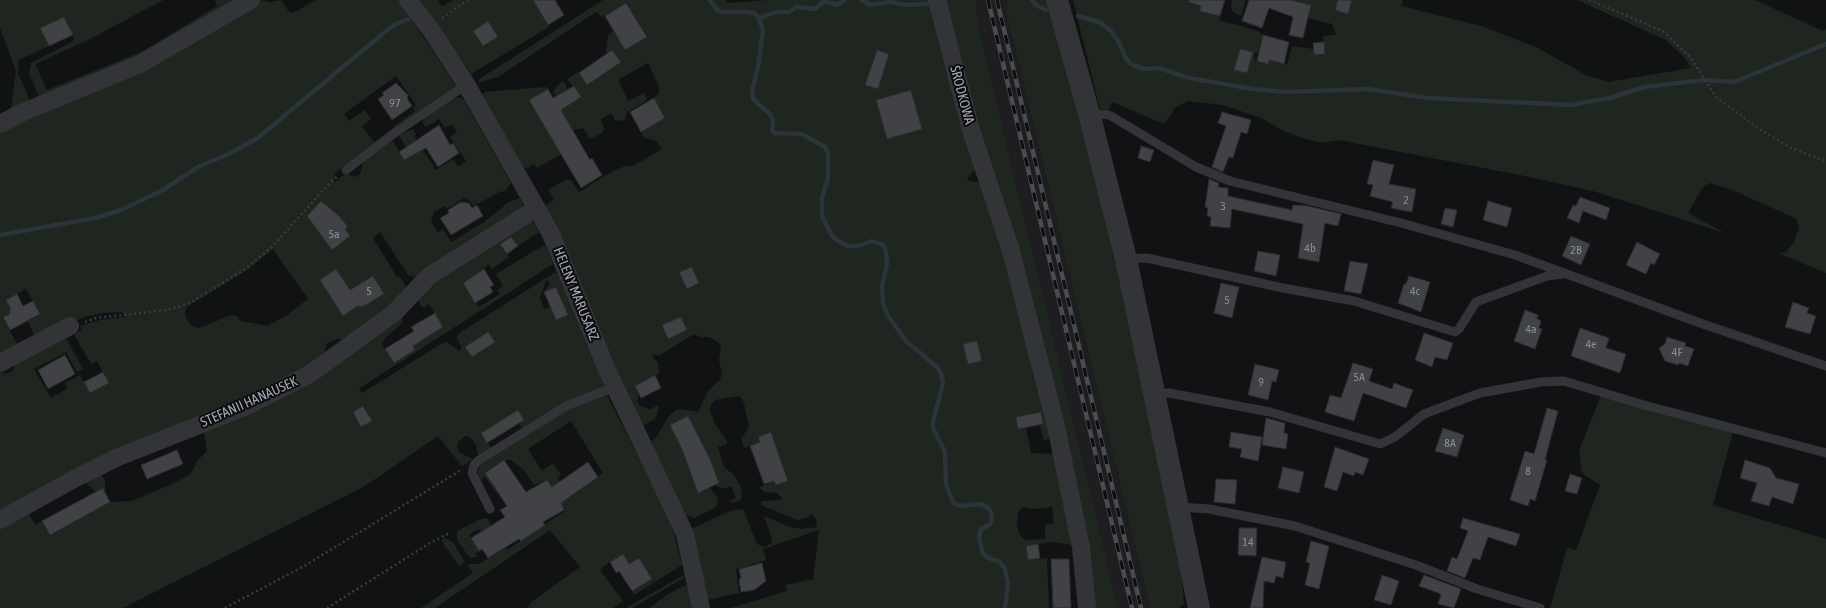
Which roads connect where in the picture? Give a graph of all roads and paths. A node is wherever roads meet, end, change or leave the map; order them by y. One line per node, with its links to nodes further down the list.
1 (251, 0): 10 (street)
2 (408, 0): 7 (street, HELENY MARUSARZ)
3 (468, 0): 7 (path)
4 (937, 0): 30 (street, ŚRODKOWA)
5 (1057, 0): 9 (street)
6 (1589, 0): 11 (path)
7 (428, 27): 8 (street, HELENY MARUSARZ)
8 (466, 85): 12 (lane); 13 (street, HELENY MARUSARZ)
9 (1090, 117): 14 (street); 15 (lane)
10 (0, 124)
11 (1826, 161)
12 (346, 170): 16 (path)
13 (537, 208): 19 (street, HELENY MARUSARZ); 25 (street, STEFANII HANAUSEK)
14 (1126, 258): 15 (lane); 20 (street)
15 (1564, 274): 18 (lane)
16 (70, 326): 17 (street)
17 (0, 363)
18 (1826, 366)
19 (615, 387): 22 (lane); 29 (street, HELENY MARUSARZ)
20 (1156, 394): 21 (lane); 23 (street)
21 (1826, 453)
22 (473, 469): 24 (lane); 27 (path)
23 (1179, 507): 31 (street); 32 (lane)
24 (490, 509)
25 (0, 520)
26 (451, 532): 28 (path)
27 (225, 608)
28 (327, 608)
29 (702, 608)
30 (1087, 608)
31 (1199, 608)
32 (1540, 608)

